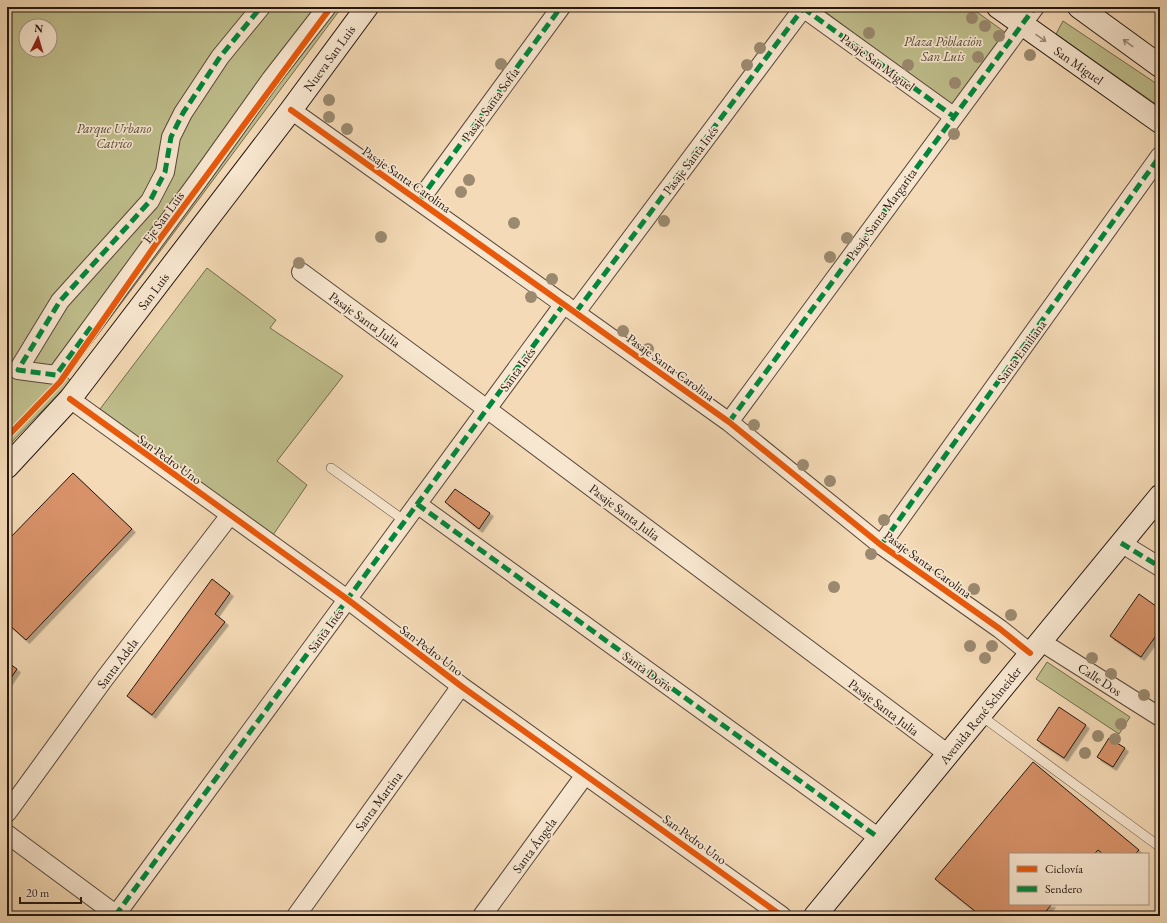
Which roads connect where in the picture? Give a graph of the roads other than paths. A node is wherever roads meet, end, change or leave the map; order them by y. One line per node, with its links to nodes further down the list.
1 (261, 7): 2 (street)
2 (327, 7)
3 (367, 7): 10 (main road, Nueva San Luis)
4 (561, 7): 14 (street, Pasaje Santa Sofía)
5 (804, 7): 11 (street, Pasaje San Miguel); 16 (street, Pasaje Santa Inés)
6 (998, 7): 8 (main road, San Miguel)
7 (1079, 7): 9 (main road, one-way to 7)
8 (1028, 15): 11 (street, Pasaje Santa Margarita); 12 (main road, San Miguel, one-way to 12)
9 (1160, 66)
10 (291, 110): 14 (street, Pasaje Santa Carolina); 17 (main road, San Luis)
11 (953, 116): 19 (street, Pasaje Santa Margarita)
12 (1160, 122)
13 (1160, 156): 27 (street, Santa Emiliana)
14 (419, 201): 16 (street, Pasaje Santa Carolina)
15 (301, 272): 18 (street, Pasaje Santa Julia)
16 (570, 308): 18 (street, Santa Inés); 19 (street, Pasaje Santa Carolina)
17 (70, 399): 20 (main road, San Luis); 24 (street, San Pedro Uno)
18 (487, 409): 23 (street, Santa Inés); 34 (street, Pasaje Santa Julia)
19 (729, 422): 27 (street, Pasaje Santa Carolina)
20 (7, 467)
21 (331, 468): 25 (lane)
22 (1160, 496): 26 (main road, Avenida René Schneider)
23 (417, 504): 25 (street, Santa Inés); 38 (street, Santa Doris)
24 (230, 515): 29 (street, San Pedro Uno); 36 (street, Santa Adela)
25 (405, 521): 29 (street, Santa Inés)
26 (1121, 543): 28 (street); 30 (main road, Avenida René Schneider)
27 (881, 545): 30 (street, Pasaje Santa Carolina)
28 (1160, 567)
29 (347, 599): 31 (street, San Pedro Uno); 40 (street, Santa Inés)
30 (1035, 647): 32 (main road, Avenida René Schneider); 33 (street, Calle Dos)
31 (461, 686): 35 (street, San Pedro Uno); 41 (street, Santa Martina)
32 (980, 715): 34 (main road, Avenida René Schneider); 39 (lane)
33 (1160, 717)
34 (948, 754): 38 (main road, Avenida René Schneider)
35 (585, 775): 42 (street, Santa Ángela); 43 (street, San Pedro Uno)
36 (7, 813)
37 (7, 834): 40 (street)
38 (879, 838): 44 (main road, Avenida René Schneider)
39 (1160, 847)
40 (116, 915)
41 (296, 916)
42 (482, 916)
43 (782, 916)
44 (815, 916)

